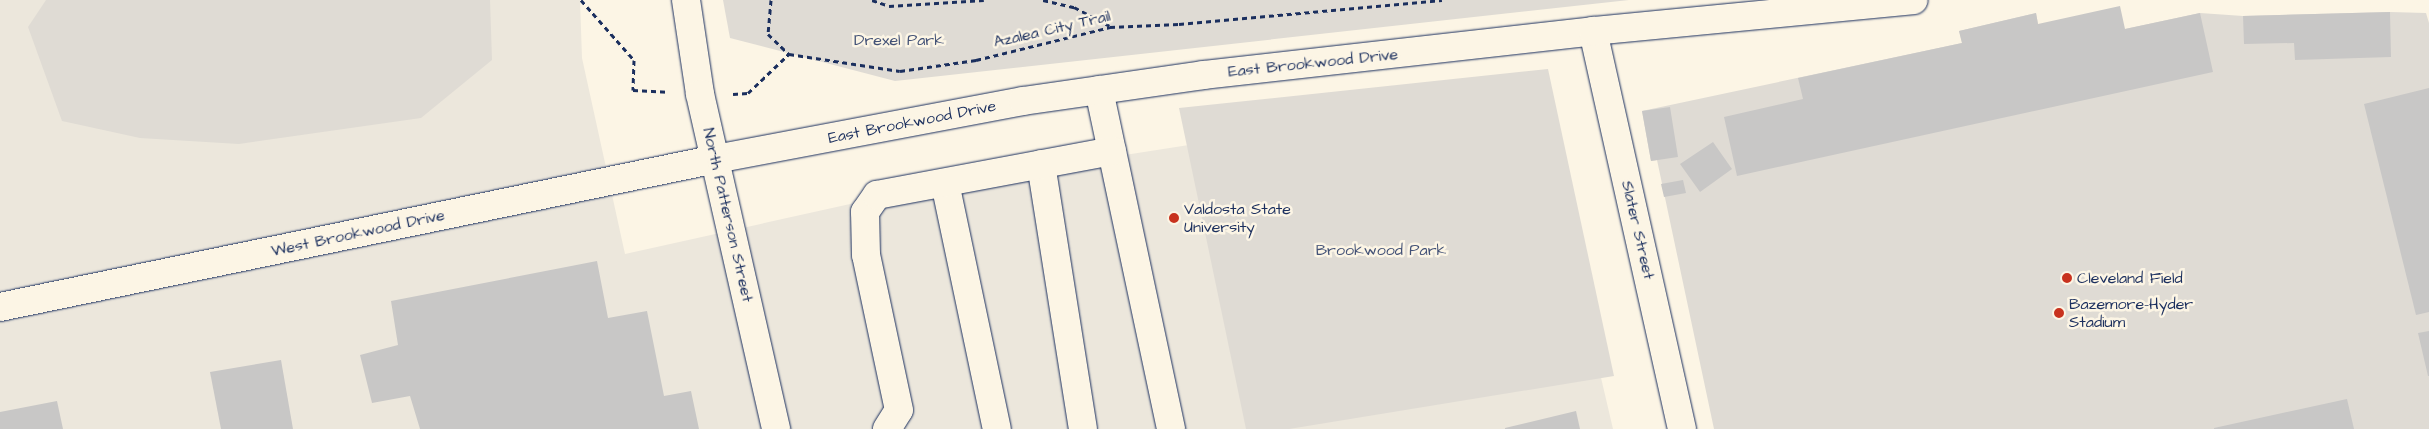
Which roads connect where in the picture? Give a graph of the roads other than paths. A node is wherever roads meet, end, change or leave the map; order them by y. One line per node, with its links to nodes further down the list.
1 (686, 0): 6 (street, North Patterson Street)
2 (1914, 0): 3 (street, East Brookwood Drive)
3 (1593, 31): 4 (street, East Brookwood Drive); 15 (street, Slater Street)
4 (1099, 90): 5 (street); 6 (street, East Brookwood Drive)
5 (1112, 151): 7 (street); 14 (street)
6 (716, 159): 9 (street, West Brookwood Drive); 10 (street, North Patterson Street)
7 (1040, 164): 8 (street); 13 (street)
8 (945, 182): 11 (street); 12 (street)
9 (0, 308)
10 (776, 429)
11 (887, 429)
12 (997, 429)
13 (1084, 429)
14 (1171, 429)
15 (1682, 429)

